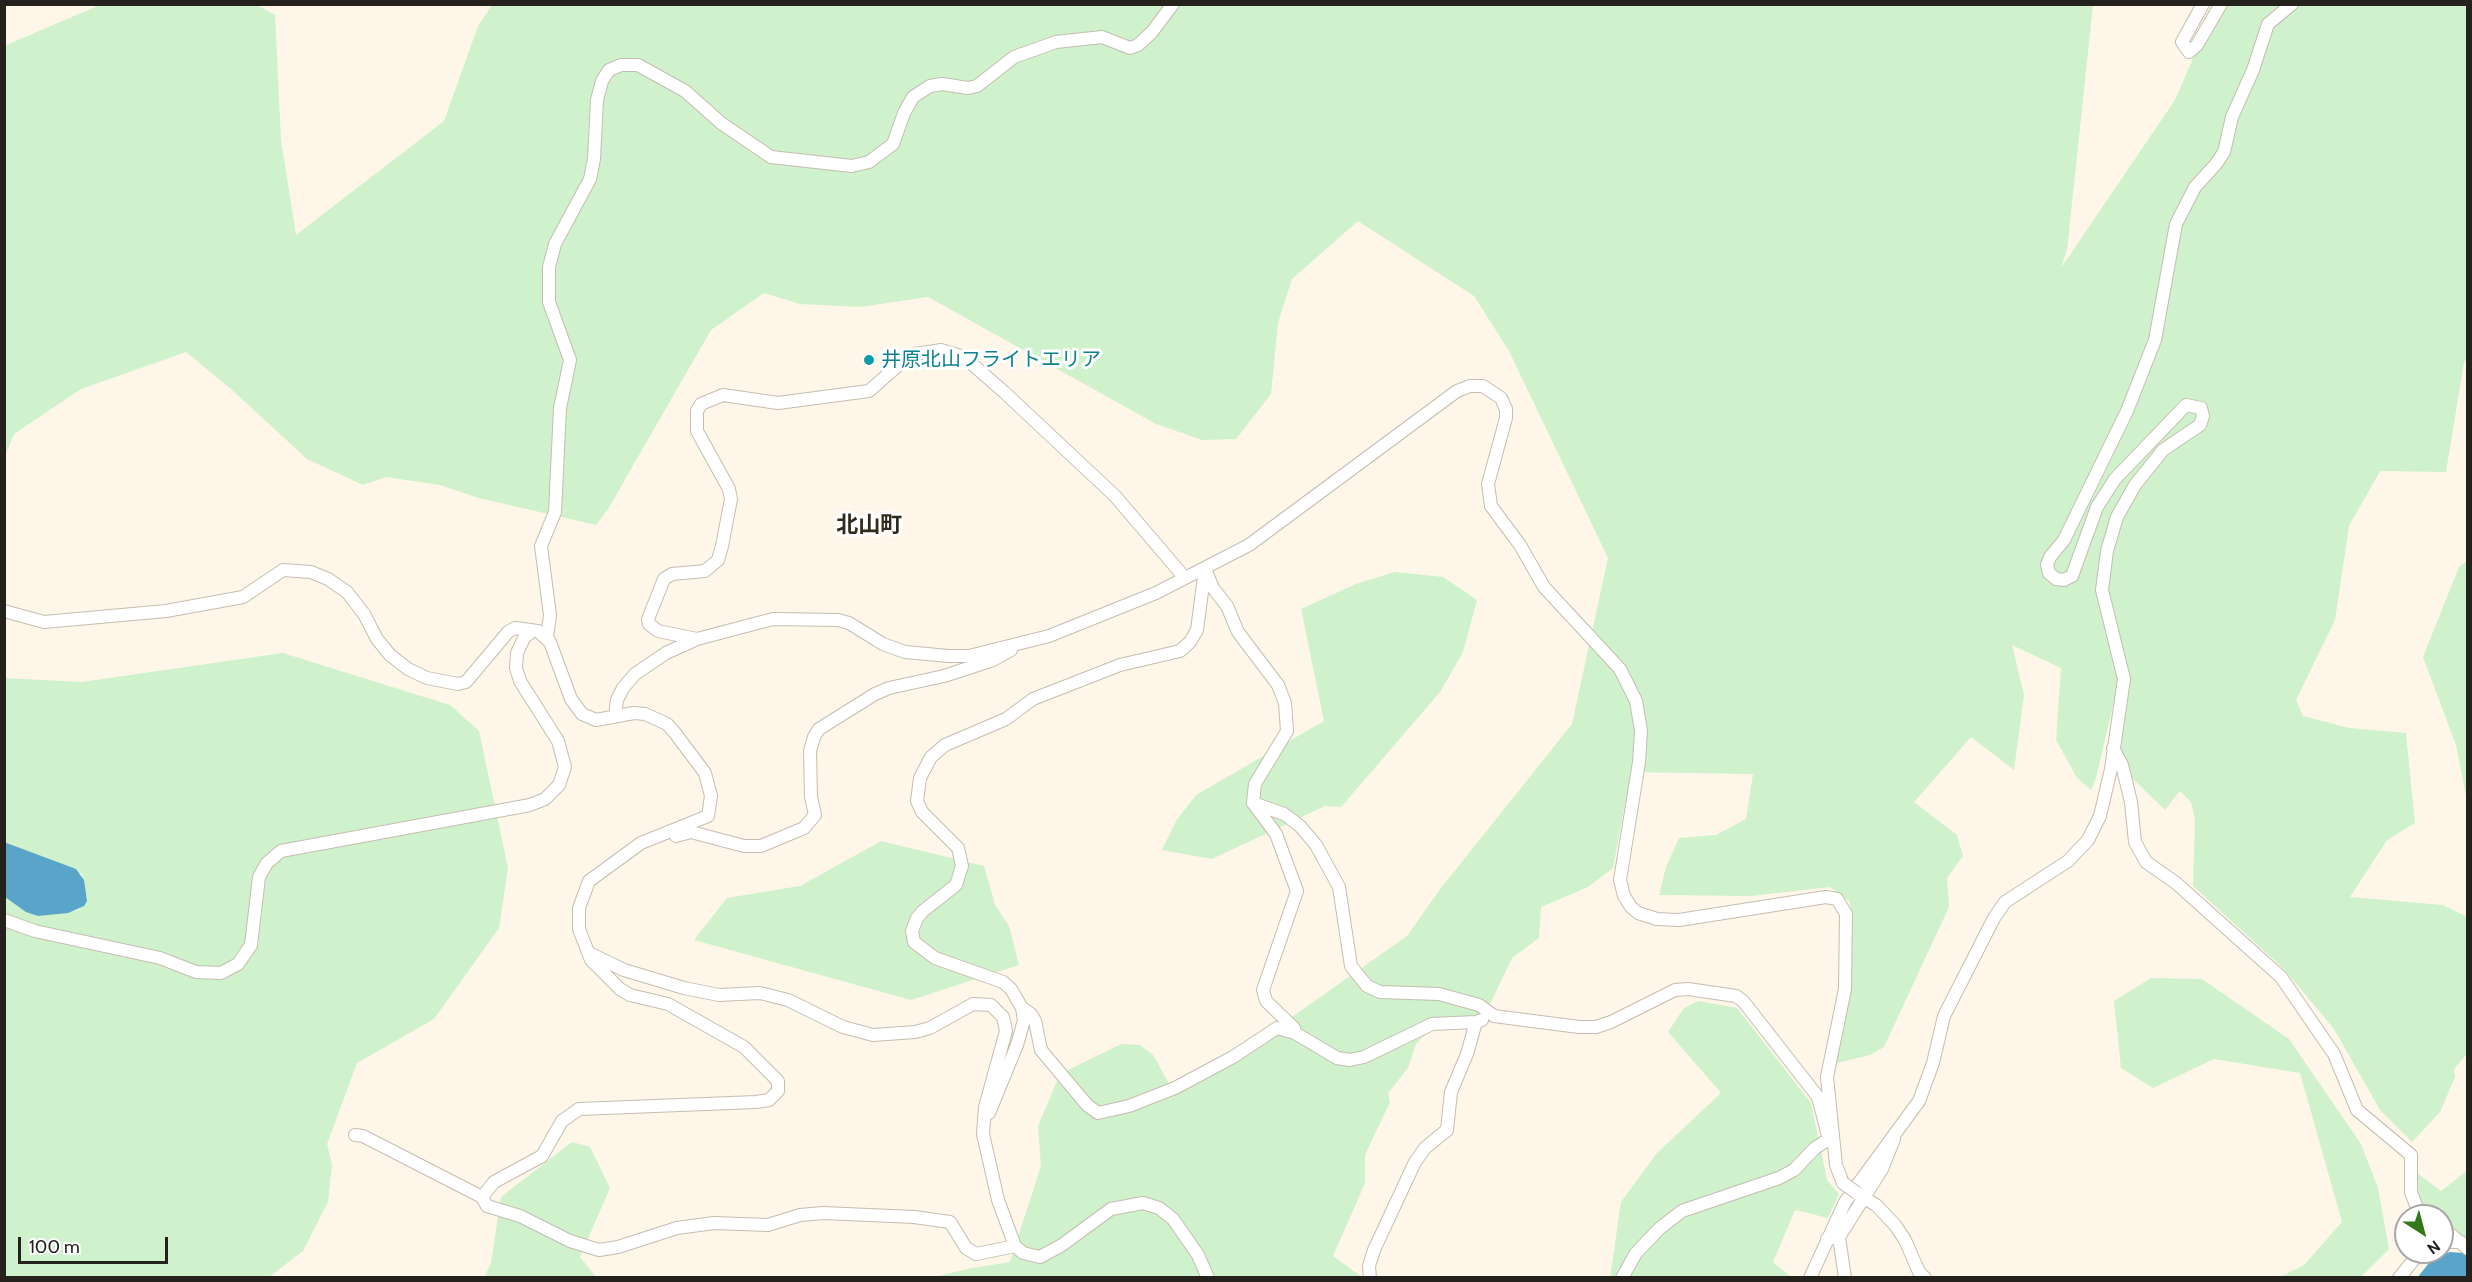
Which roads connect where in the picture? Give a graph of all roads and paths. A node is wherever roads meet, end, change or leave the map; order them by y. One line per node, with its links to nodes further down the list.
1 (1173, 4): 9 (street)
2 (2203, 4): 3 (street)
3 (2221, 4)
4 (2292, 4): 13 (street)
5 (1205, 569): 6 (street); 14 (street); 18 (street); 25 (street)
6 (1185, 578): 10 (street); 11 (street)
7 (4, 611): 8 (street)
8 (531, 632): 9 (street); 16 (street)
9 (548, 637): 12 (street)
10 (697, 639): 11 (street); 12 (street)
11 (1015, 645): 15 (street)
12 (615, 716): 15 (street)
13 (2113, 747): 24 (street); 28 (street)
14 (1253, 803): 19 (street); 21 (street)
15 (656, 836): 17 (street)
16 (4, 920)
17 (591, 954): 22 (street); 27 (street)
18 (1022, 1008): 21 (street); 22 (street)
19 (1494, 1016): 20 (street); 25 (street)
20 (1476, 1023): 21 (street); 33 (street)
21 (1294, 1033)
22 (983, 1117): 30 (street)
23 (355, 1135): 27 (street)
24 (1895, 1136): 26 (street); 29 (street)
25 (1831, 1138): 26 (street, bridge); 34 (street)
26 (1860, 1195): 29 (street); 37 (street)
27 (482, 1197): 30 (street)
28 (2416, 1204)
29 (1833, 1238): 35 (street); 36 (street)
30 (1015, 1246): 32 (street)
31 (2410, 1264): 38 (street)
32 (1208, 1278)
33 (1370, 1278)
34 (1622, 1278)
35 (1810, 1278)
36 (1845, 1278)
37 (1925, 1278)
38 (2399, 1278)

